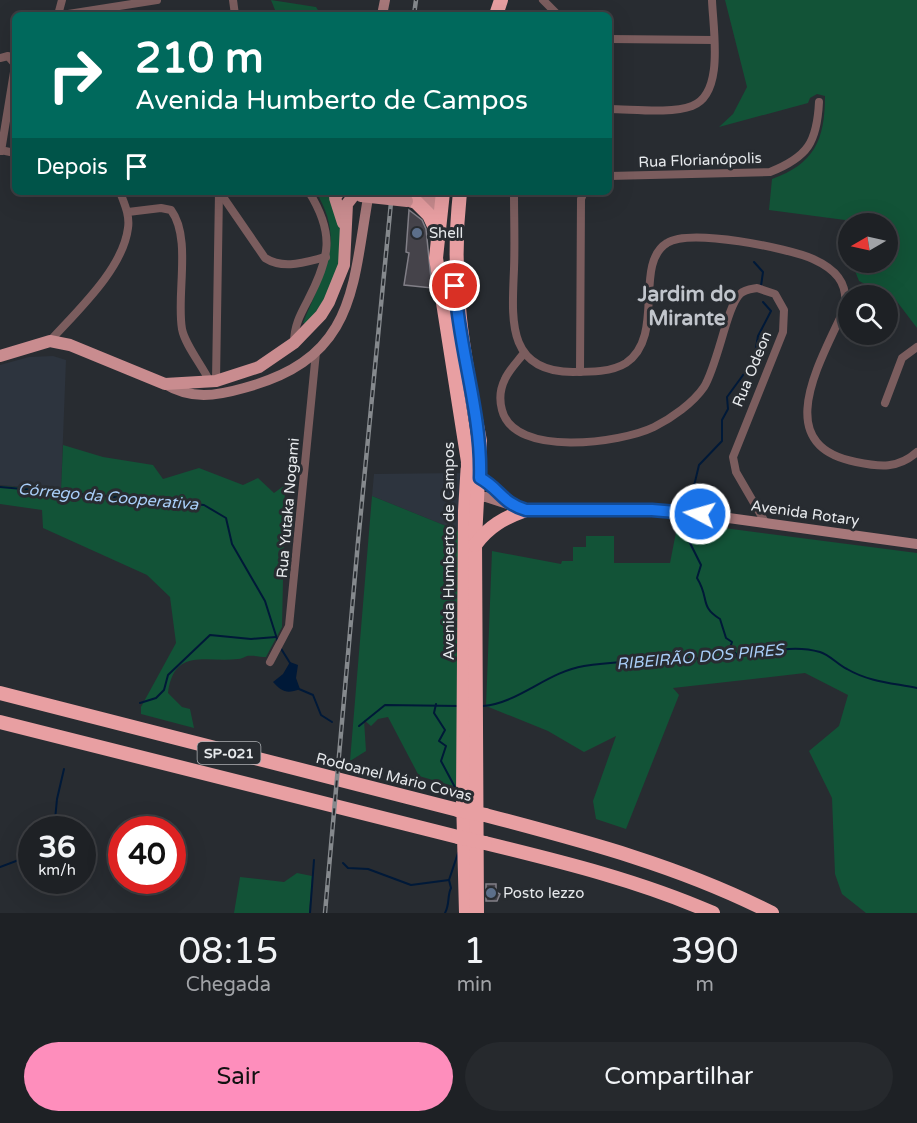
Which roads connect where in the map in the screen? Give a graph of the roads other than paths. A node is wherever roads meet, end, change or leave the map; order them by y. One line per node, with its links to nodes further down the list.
1 (157, 0): 4 (street)
2 (543, 0): 5 (street)
3 (712, 0): 7 (street)
4 (79, 12)
5 (555, 12)
6 (612, 39): 7 (street)
7 (713, 40): 10 (street)
8 (12, 94): 11 (street)
9 (819, 102): 12 (street, Rua Florianópolis)
10 (612, 109)
11 (6, 152)
12 (612, 176)
13 (121, 195): 26 (street)
14 (220, 195): 40 (street)
15 (221, 195): 30 (street)
16 (311, 195): 30 (street)
17 (349, 195): 29 (main road)
18 (349, 195): 29 (main road)
19 (349, 195): 36 (street)
20 (366, 195): 24 (main road, bridge)
21 (459, 195): 27 (highway, Avenida Humberto de Campos)
22 (514, 195): 37 (street)
23 (583, 195): 39 (street)
24 (416, 198): 25 (main road); 28 (highway)
25 (442, 198): 27 (highway); 28 (highway, Avenida Humberto de Campos)
26 (128, 212): 33 (street); 40 (street)
27 (456, 226): 32 (highway, Avenida Humberto de Campos)
28 (437, 232): 31 (highway, Avenida Humberto de Campos)
29 (347, 242): 34 (main road)
30 (326, 257): 34 (street)
31 (436, 258): 32 (highway); 44 (highway, Avenida Humberto de Campos)
32 (455, 273): 44 (highway, Avenida Humberto de Campos)
33 (50, 341): 38 (main road); 41 (main road)
34 (294, 343): 40 (main road)
35 (917, 347): 42 (street)
36 (316, 352): 41 (street); 51 (street, Rua Yutaka Nogami)
37 (524, 353): 39 (street); 48 (street, Rua Odeon)
38 (0, 356)
39 (580, 372): 43 (street)
40 (213, 381): 41 (main road)
41 (165, 384)
42 (885, 403)
43 (917, 452)
44 (474, 476): 45 (highway, Avenida Humberto de Campos); 46 (street, Avenida Rotary)
45 (472, 497): 46 (street, Avenida Rotary); 50 (highway, Avenida Humberto de Campos); 54 (highway, Avenida Humberto de Campos)
46 (510, 505): 47 (street, Avenida Rotary)
47 (526, 510): 48 (street, Avenida Rotary); 50 (highway)
48 (765, 522): 49 (street, Avenida Rotary)
49 (917, 544)
50 (475, 545): 54 (highway, Avenida Humberto de Campos)
51 (270, 662)
52 (0, 693): 56 (highway, Rodoanel Mário Covas / SP-021, bridge)
53 (0, 722): 55 (highway, SP-021, bridge)
54 (475, 909)
55 (713, 913)
56 (772, 913)

